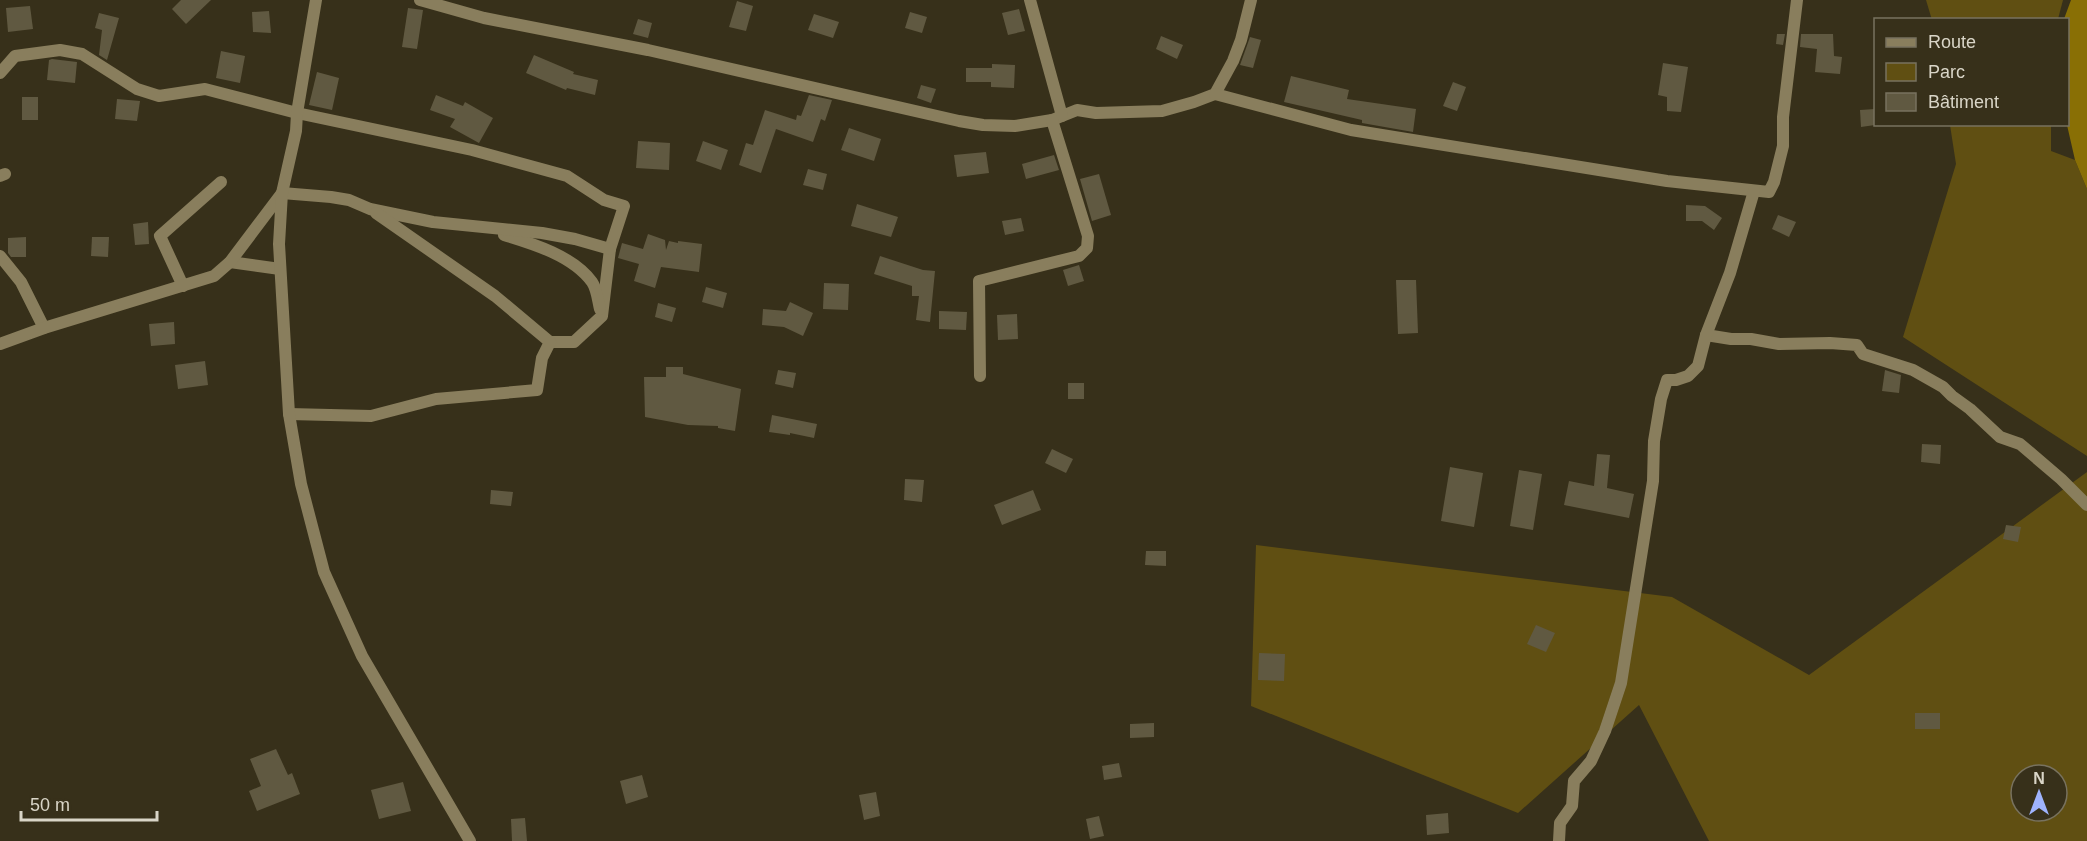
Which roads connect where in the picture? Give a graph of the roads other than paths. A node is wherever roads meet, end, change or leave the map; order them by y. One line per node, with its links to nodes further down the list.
1 (316, 0): 8 (street)
2 (420, 0): 9 (street)
3 (1030, 0): 9 (street)
4 (1251, 0): 7 (street)
5 (1797, 0): 11 (street)
6 (0, 73): 8 (street)
7 (1215, 94): 9 (street); 11 (street)
8 (297, 113): 12 (street); 15 (street)
9 (1057, 118): 25 (street)
10 (220, 183): 19 (street)
11 (1754, 191): 22 (street)
12 (282, 193): 13 (street); 17 (street); 18 (street)
13 (370, 209): 14 (street); 23 (street)
14 (478, 227): 15 (street); 20 (street)
15 (610, 249): 20 (street)
16 (0, 256): 21 (street)
17 (230, 262): 18 (street); 19 (street)
18 (280, 269): 26 (street)
19 (183, 286): 21 (street)
20 (602, 316): 23 (street)
21 (44, 328): 24 (street)
22 (1706, 335): 27 (street); 29 (street)
23 (550, 342): 26 (street)
24 (0, 344)
25 (980, 376)
26 (289, 414): 28 (street)
27 (2087, 505)
28 (470, 841)
29 (1559, 841)

